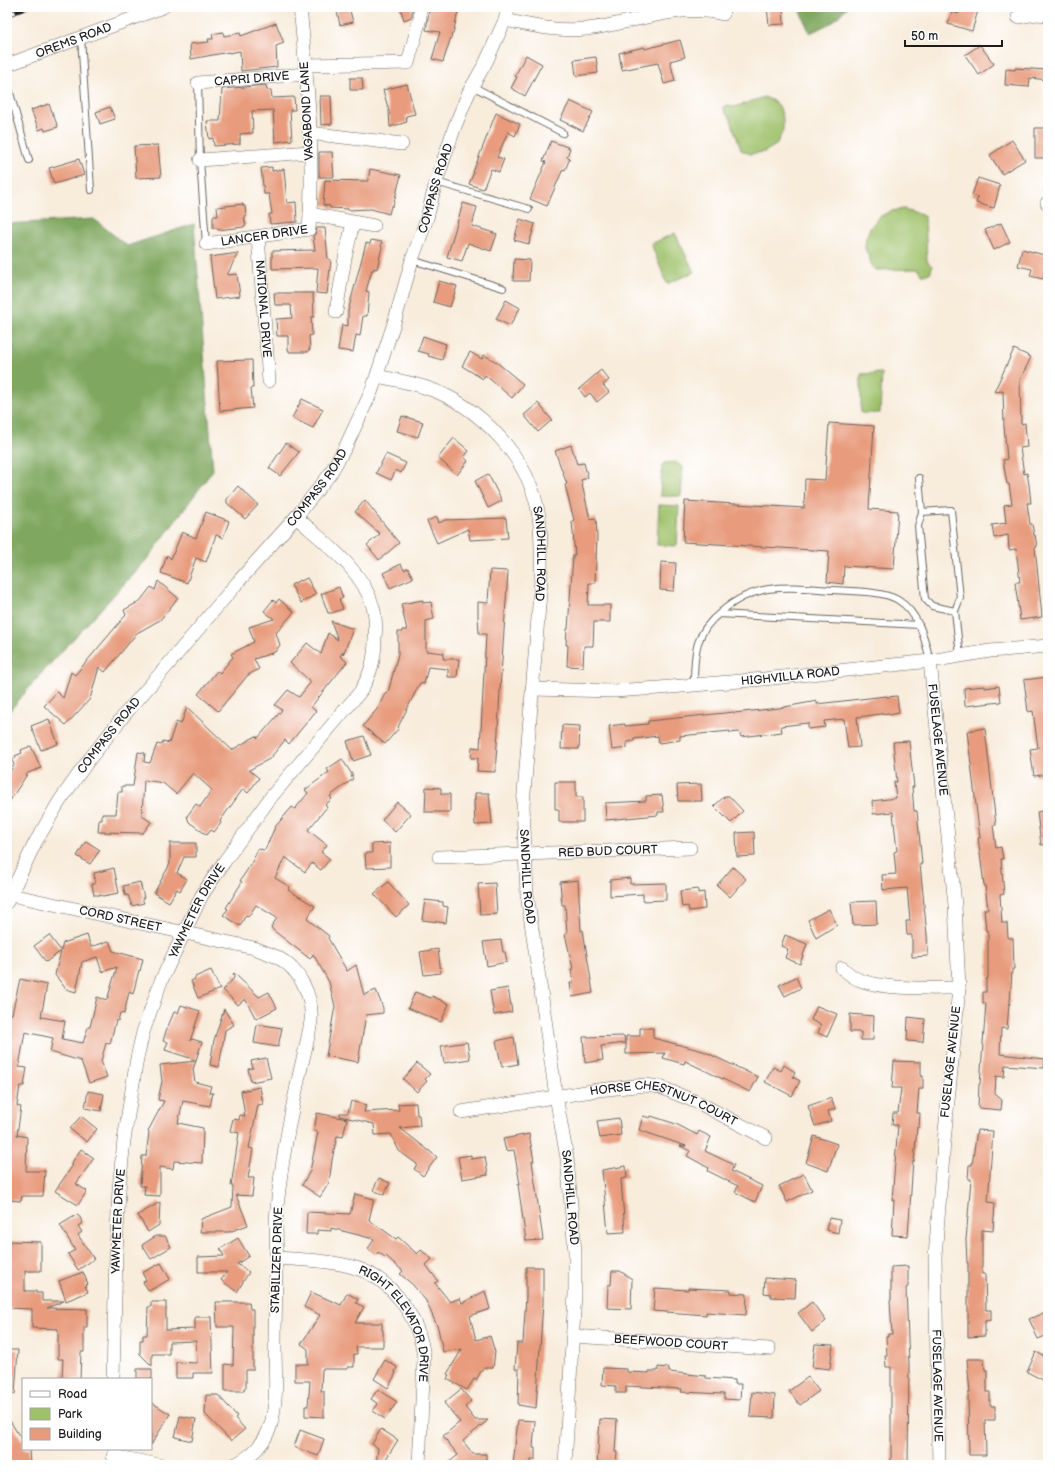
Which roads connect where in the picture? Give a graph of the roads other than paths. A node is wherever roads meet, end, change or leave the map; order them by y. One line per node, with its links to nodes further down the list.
1 (164, 7): 9 (street, OREMS ROAD)
2 (300, 7): 11 (street, VAGABOND LANE)
3 (420, 7): 11 (street, CAPRI DRIVE)
4 (509, 7): 8 (street, COMPASS ROAD)
5 (723, 14): 8 (street)
6 (1048, 15): 7 (street)
7 (1018, 17)
8 (505, 20): 13 (street, COMPASS ROAD)
9 (81, 38): 10 (street, OREMS ROAD); 21 (lane)
10 (7, 65): 18 (lane)
11 (305, 69): 12 (street, CAPRI DRIVE); 15 (street, VAGABOND LANE)
12 (198, 83): 19 (lane)
13 (472, 86): 14 (lane); 20 (street, COMPASS ROAD)
14 (563, 132)
15 (309, 133): 16 (street); 17 (street, VAGABOND LANE)
16 (402, 144)
17 (310, 152): 19 (street); 23 (street, VAGABOND LANE)
18 (29, 160)
19 (200, 160): 27 (lane)
20 (436, 182): 22 (lane); 28 (street, COMPASS ROAD)
21 (92, 190)
22 (529, 209)
23 (310, 214): 24 (street); 26 (street, LANCER DRIVE)
24 (353, 222): 25 (street); 30 (street)
25 (374, 226)
26 (258, 237): 27 (street, LANCER DRIVE); 32 (street, NATIONAL DRIVE)
27 (206, 244)
28 (412, 260): 29 (lane); 31 (street, COMPASS ROAD)
29 (503, 288)
30 (336, 312)
31 (377, 376): 35 (street, COMPASS ROAD); 43 (street, SANDHILL ROAD)
32 (269, 381)
33 (919, 478): 34 (lane)
34 (922, 512): 36 (lane); 36 (lane)
35 (296, 518): 47 (street, COMPASS ROAD); 48 (street, YAWMETER DRIVE)
36 (955, 611): 40 (lane)
37 (719, 614): 38 (lane); 38 (lane); 42 (lane)
38 (919, 625): 41 (lane)
39 (1048, 646): 40 (street, HIGHVILLA ROAD)
40 (960, 656): 41 (street, HIGHVILLA ROAD)
41 (930, 661): 42 (street, HIGHVILLA ROAD); 50 (street, FUSELAGE AVENUE)
42 (694, 685): 43 (street, HIGHVILLA ROAD)
43 (532, 689): 45 (street, SANDHILL ROAD)
44 (690, 848): 45 (street, RED BUD COURT)
45 (526, 853): 46 (street, RED BUD COURT); 52 (street, SANDHILL ROAD)
46 (439, 857)
47 (8, 897): 48 (street, CORD STREET)
48 (184, 932): 51 (street, CORD STREET); 58 (street, YAWMETER DRIVE)
49 (842, 968): 50 (street)
50 (959, 988): 64 (street, FUSELAGE AVENUE)
51 (308, 994): 55 (street, STABILIZER DRIVE)
52 (556, 1096): 53 (street, HORSE CHESTNUT COURT); 54 (street, HORSE CHESTNUT COURT); 56 (street, SANDHILL ROAD)
53 (461, 1112)
54 (766, 1138)
55 (276, 1258): 61 (street, STABILIZER DRIVE); 62 (street, RIGHT ELEVATOR DRIVE)
56 (573, 1336): 57 (street, BEEFWOOD COURT); 63 (street, SANDHILL ROAD)
57 (769, 1349)
58 (113, 1378)
59 (113, 1457): 60 (street)
60 (159, 1465)
61 (234, 1465)
62 (419, 1465)
63 (565, 1465)
64 (939, 1465)

